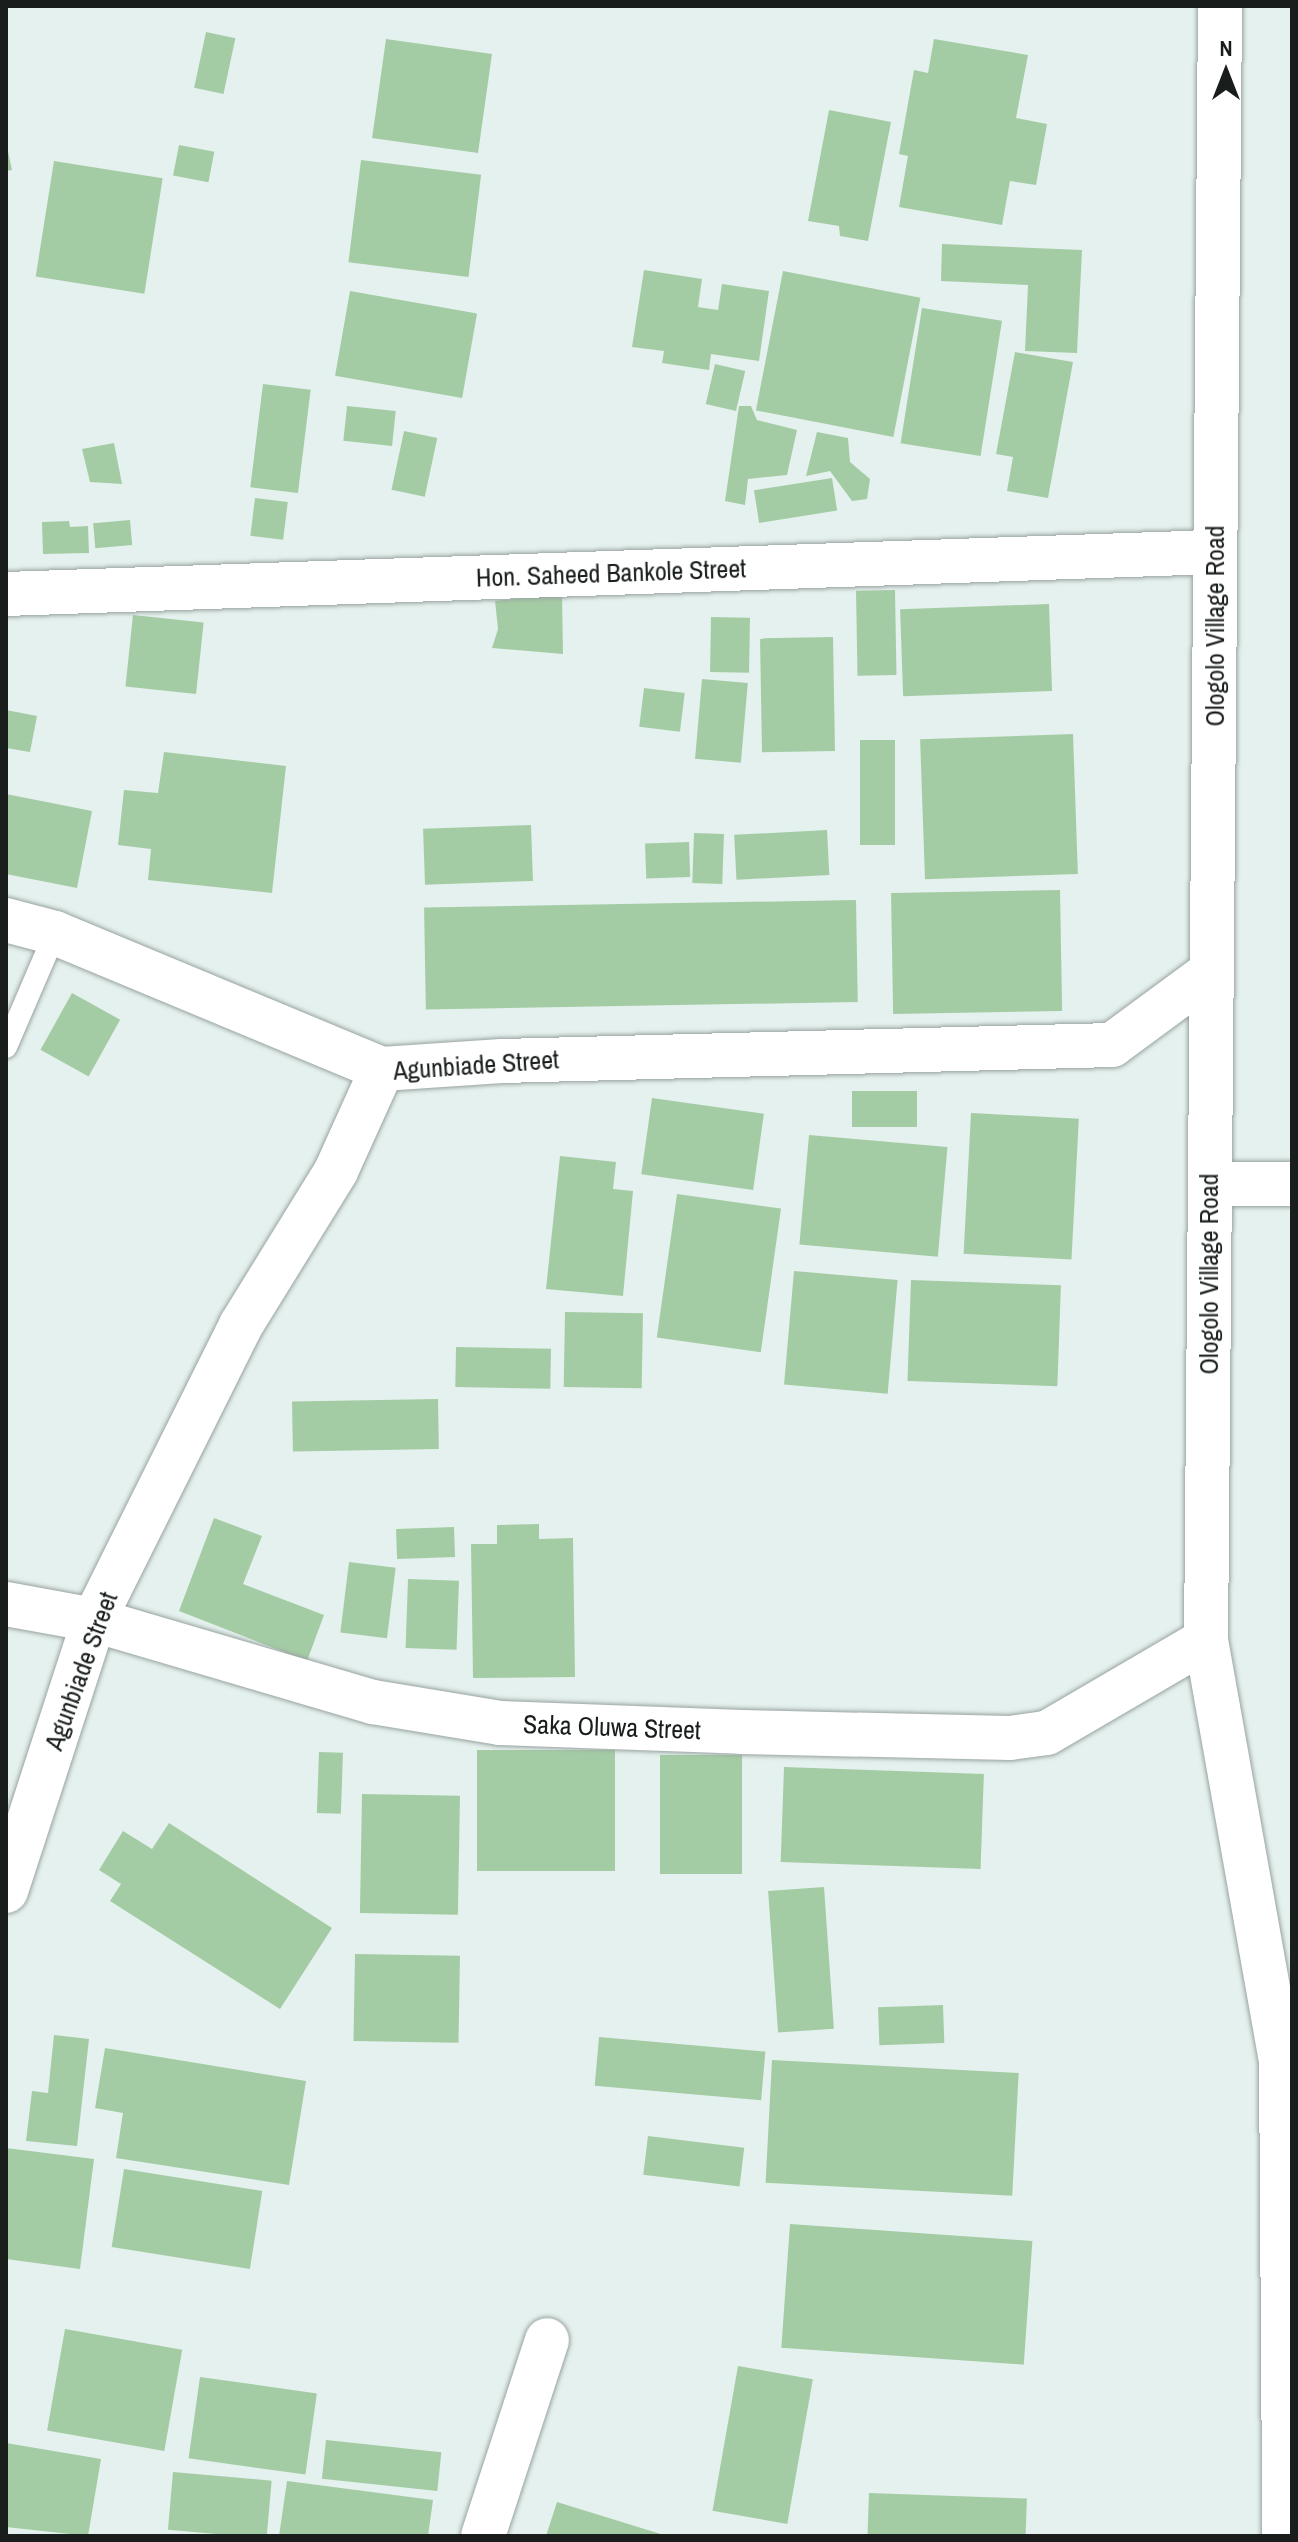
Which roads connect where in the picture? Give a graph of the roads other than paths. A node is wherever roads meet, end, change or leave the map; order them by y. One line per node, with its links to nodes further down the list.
1 (1220, 6): 2 (street, Ologolo Village Road)
2 (1215, 552): 3 (street, Hon. Saheed Bankole Street); 6 (street, Ologolo Village Road)
3 (6, 594)
4 (6, 920): 5 (street)
5 (55, 933): 7 (lane); 8 (street)
6 (1211, 972): 8 (street, Agunbiade Street); 9 (street, Ologolo Village Road)
7 (6, 1047)
8 (382, 1069): 12 (street, Agunbiade Street)
9 (1210, 1184): 10 (street); 13 (street, Ologolo Village Road)
10 (1292, 1184)
11 (6, 1604): 12 (street, Saka Oluwa Street)
12 (94, 1620): 13 (street, Saka Oluwa Street); 14 (street, Agunbiade Street)
13 (1206, 1640): 17 (street, Ologolo Village Road)
14 (6, 1891)
15 (547, 2340): 16 (street)
16 (483, 2536)
17 (1284, 2536)

